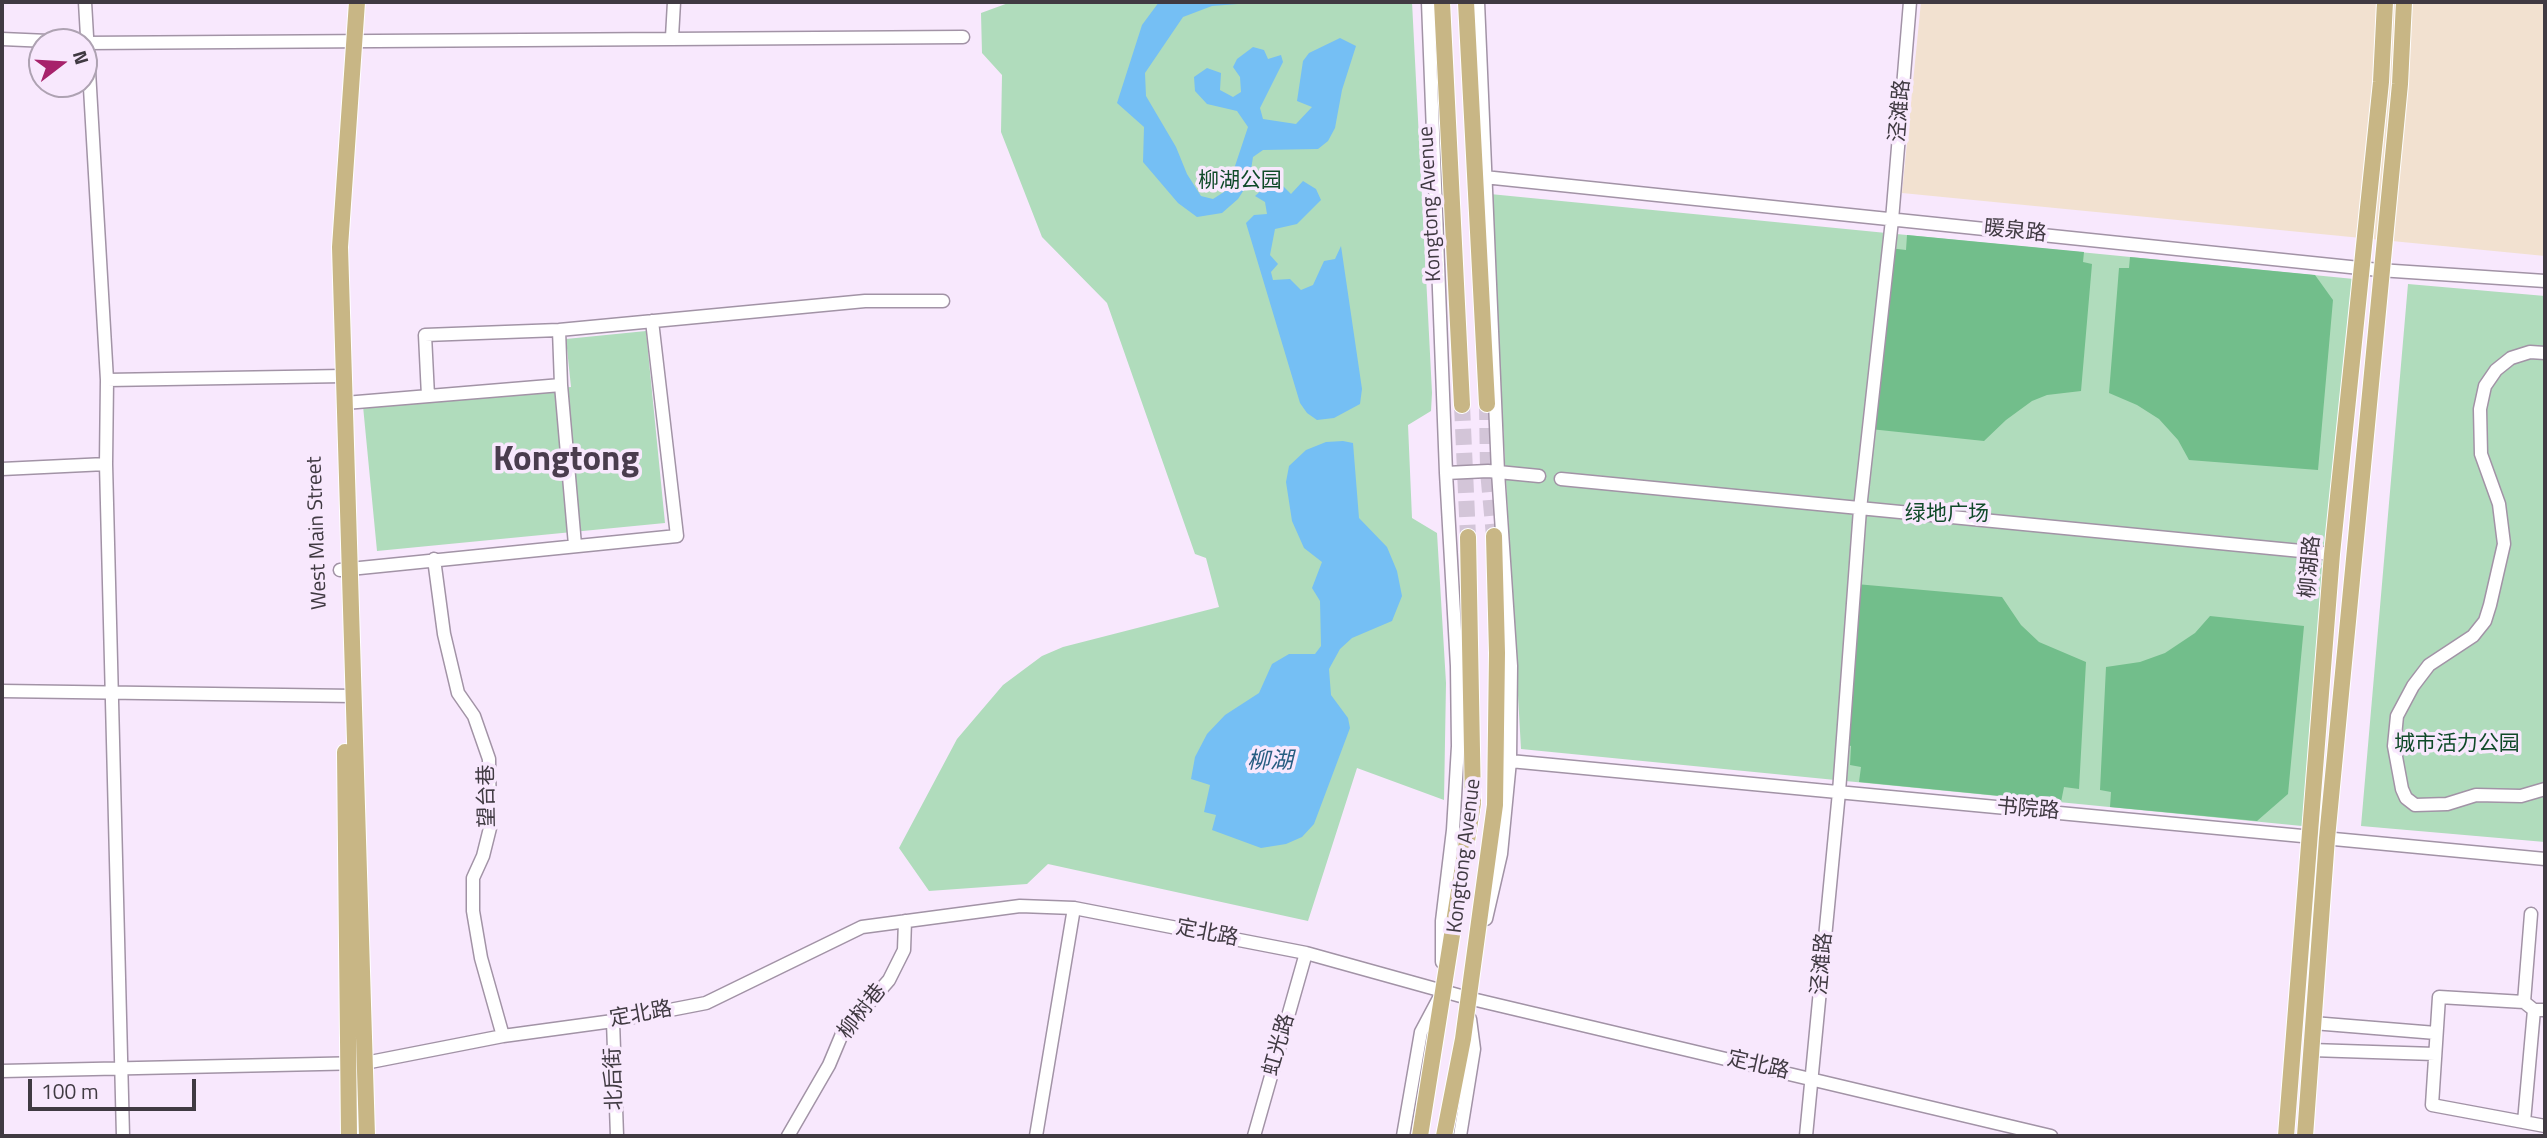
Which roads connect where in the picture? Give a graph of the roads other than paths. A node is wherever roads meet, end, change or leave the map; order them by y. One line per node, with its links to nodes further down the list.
1 (85, 2): 12 (street)
2 (347, 2): 16 (main road, West Main Street)
3 (357, 2): 16 (main road, West Main Street)
4 (674, 2): 13 (street)
5 (1429, 2): 38 (street)
6 (1442, 2): 35 (main road, Kongtong Avenue)
7 (1466, 2): 34 (main road)
8 (1478, 2): 20 (street)
9 (1910, 2): 21 (street, 泾滩路)
10 (2385, 2): 22 (main road, 柳湖路)
11 (2404, 2): 23 (main road, 柳湖路)
12 (86, 28)
13 (672, 37): 14 (street); 16 (street)
14 (963, 37)
15 (2, 39): 17 (street)
16 (350, 39): 18 (street); 29 (main road, West Main Street)
17 (28, 40)
18 (98, 43)
19 (89, 98): 30 (street)
20 (1485, 177): 21 (street, 暖泉路); 39 (street)
21 (1892, 220): 22 (street, 暖泉路); 42 (street, 泾滩路)
22 (2361, 268): 23 (street, 暖泉路); 46 (main road, 柳湖路)
23 (2379, 270): 24 (street, 暖泉路); 56 (main road, 柳湖路)
24 (2545, 281)
25 (943, 301): 26 (street)
26 (652, 321): 27 (street); 45 (street)
27 (559, 330): 31 (street); 32 (street)
28 (2545, 353): 53 (street)
29 (339, 376): 30 (street); 33 (main road, West Main Street); 48 (main road, West Main Street)
30 (107, 380): 36 (street)
31 (561, 385): 32 (street); 45 (street)
32 (428, 396): 33 (street)
33 (345, 403): 48 (main road, West Main Street)
34 (1487, 404)
35 (1462, 405)
36 (106, 464): 37 (street); 50 (street)
37 (2, 469)
38 (1446, 472): 39 (street); 62 (street)
39 (1497, 472): 40 (street); 52 (street)
40 (1539, 476)
41 (1561, 479): 42 (street)
42 (1860, 509): 46 (street); 54 (street, 泾滩路)
43 (1494, 536): 63 (main road, Kongtong Avenue)
44 (1468, 537): 62 (main road, Kongtong Avenue)
45 (575, 545): 47 (street)
46 (2332, 554): 55 (main road, 柳湖路)
47 (435, 559): 48 (street); 68 (street, 望台巷)
48 (345, 570): 51 (main road, West Main Street)
49 (2, 691): 50 (street)
50 (114, 693): 51 (street); 72 (street)
51 (349, 696): 71 (main road, West Main Street)
52 (1510, 761): 54 (street, 书院路); 63 (street)
53 (2545, 789)
54 (1839, 792): 55 (street, 书院路); 74 (street, 泾滩路)
55 (2308, 837): 56 (street, 书院路); 90 (main road, 柳湖路)
56 (2327, 838): 57 (street, 书院路); 66 (main road, 柳湖路)
57 (2545, 859)
58 (1074, 908): 60 (street, 定北路); 61 (street, 定北路); 82 (street)
59 (2531, 914): 64 (street)
60 (905, 921): 65 (street, 定北路); 81 (street, 柳树巷)
61 (1306, 953): 62 (street, 定北路); 83 (street, 虹光路)
62 (1443, 992): 63 (street, 定北路); 84 (street); 85 (main road, Kongtong Avenue)
63 (1468, 998): 74 (street, 定北路); 86 (main road, Kongtong Avenue); 87 (street)
64 (2534, 1007): 67 (street); 75 (street)
65 (613, 1021): 68 (street, 定北路); 80 (street, 北后街)
66 (2313, 1023): 67 (street); 69 (main road, 柳湖路)
67 (2436, 1033): 70 (street)
68 (503, 1036): 71 (street, 定北路)
69 (2311, 1050): 70 (street); 91 (main road, 柳湖路)
70 (2435, 1054): 75 (street)
71 (357, 1063): 72 (street, 定北路); 78 (main road); 79 (main road)
72 (122, 1066): 73 (street, 定北路); 77 (street)
73 (2, 1071)
74 (1813, 1079): 88 (street, 泾滩路); 89 (street, 定北路)
75 (2524, 1122): 76 (street)
76 (2545, 1126)
77 (123, 1136)
78 (349, 1136)
79 (367, 1136)
80 (617, 1136)
81 (788, 1136)
82 (1036, 1136)
83 (1254, 1136)
84 (1403, 1136)
85 (1420, 1136)
86 (1444, 1136)
87 (1460, 1136)
88 (1806, 1136)
89 (2051, 1136)
90 (2286, 1136)
91 (2305, 1136)

